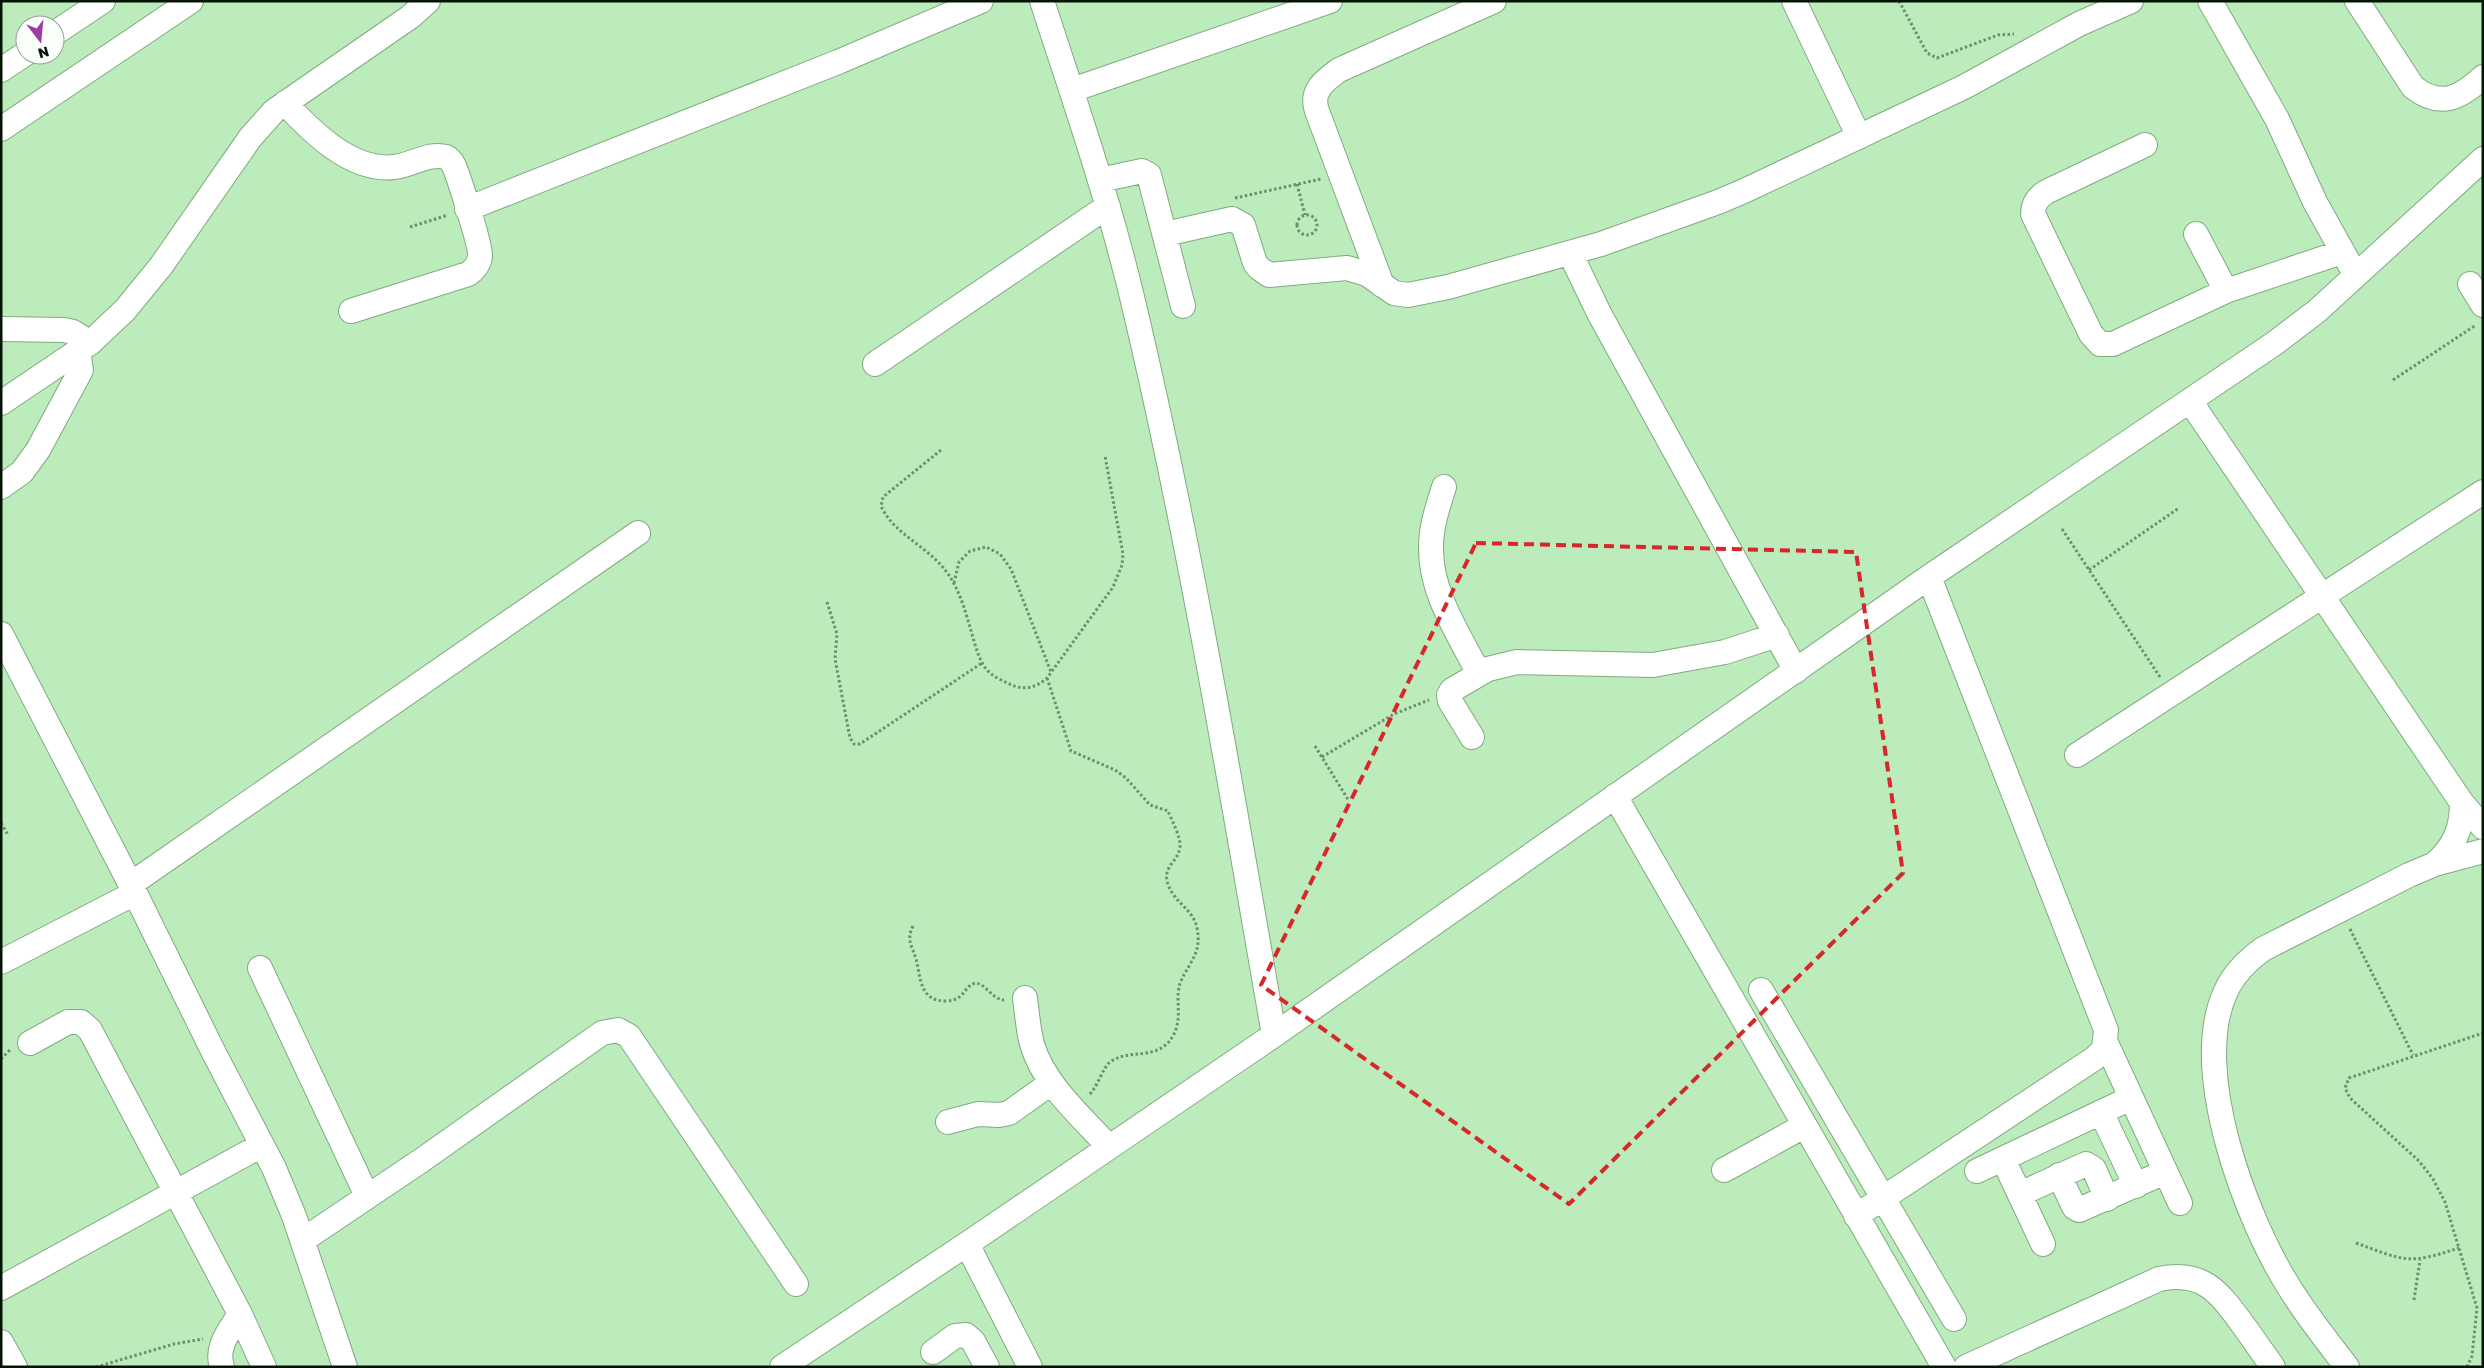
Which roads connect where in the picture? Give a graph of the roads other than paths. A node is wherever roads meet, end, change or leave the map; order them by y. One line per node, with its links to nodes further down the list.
1 (103, 1): 12 (street)
2 (190, 1): 18 (street)
3 (428, 1): 17 (street)
4 (981, 1): 24 (street)
5 (1042, 1): 16 (street)
6 (1330, 1): 16 (street)
7 (1494, 1): 31 (street)
8 (1794, 1): 19 (street)
9 (2131, 1): 19 (street)
10 (2210, 1): 27 (street)
11 (2357, 1): 15 (street)
12 (65, 27)
13 (15, 61): 14 (street)
14 (1, 70)
15 (2483, 78)
16 (1072, 90): 22 (street)
17 (285, 103): 24 (street); 37 (street)
18 (1, 129)
19 (1859, 136): 28 (street)
20 (2145, 145): 32 (street)
21 (2483, 159): 29 (street)
22 (1100, 180): 23 (street); 25 (street)
23 (1108, 206): 38 (street); 63 (street)
24 (467, 208): 35 (street)
25 (1165, 234): 31 (street); 34 (street)
26 (2196, 234): 32 (street)
27 (2342, 252): 29 (street); 32 (street)
28 (1570, 253): 31 (street); 48 (street)
29 (2356, 275): 39 (street)
30 (2470, 284): 33 (street)
31 (1382, 285)
32 (2226, 291)
33 (2483, 305)
34 (1183, 306)
35 (351, 311)
36 (1, 329): 37 (street)
37 (83, 348): 40 (street); 41 (street)
38 (875, 364)
39 (2190, 401): 45 (street); 46 (street)
40 (1, 403)
41 (1, 487)
42 (1444, 487): 50 (street)
43 (2483, 492): 46 (street)
44 (638, 533): 58 (street)
45 (1929, 577): 49 (street); 64 (street)
46 (2323, 596): 52 (street); 54 (street)
47 (1, 634): 58 (street)
48 (1777, 635): 49 (street); 50 (street)
49 (1796, 670): 53 (street)
50 (1479, 674): 51 (street)
51 (1472, 737)
52 (2077, 755)
53 (1615, 796): 63 (street); 70 (street)
54 (2462, 803): 55 (street); 57 (street)
55 (2483, 827)
56 (2483, 851): 57 (street)
57 (2435, 864): 105 (street)
58 (133, 888): 59 (street); 71 (street)
59 (1, 962)
60 (260, 968): 81 (street)
61 (1762, 990): 82 (street)
62 (1025, 998): 66 (street)
63 (1274, 1034): 72 (street)
64 (2106, 1042): 67 (street); 82 (street)
65 (30, 1043): 79 (street)
66 (1051, 1082): 69 (street); 72 (street)
67 (2131, 1098): 68 (street); 76 (street)
68 (2101, 1112): 73 (street); 78 (street)
69 (948, 1122)
70 (1804, 1126): 74 (street); 85 (street)
71 (262, 1145): 79 (street); 86 (street)
72 (1109, 1147): 87 (street)
73 (2003, 1159): 75 (street); 80 (street)
74 (1724, 1170)
75 (1977, 1171)
76 (2165, 1172): 78 (street); 84 (street)
77 (2059, 1175): 80 (street); 83 (street); 83 (street)
78 (2136, 1186): 83 (street)
79 (175, 1192): 90 (street); 91 (street)
80 (2020, 1194): 88 (street)
81 (367, 1196): 86 (street); 89 (street)
82 (1882, 1197): 85 (street); 92 (street)
83 (2107, 1199)
84 (2180, 1204)
85 (1856, 1216): 102 (street)
86 (303, 1240): 98 (street)
87 (968, 1244): 99 (street); 101 (street)
88 (2043, 1244)
89 (796, 1284)
90 (1, 1288)
91 (240, 1314): 96 (street); 97 (street)
92 (1954, 1319)
93 (1, 1342): 95 (street)
94 (933, 1352): 100 (street)
95 (16, 1367)
96 (222, 1367)
97 (264, 1367)
98 (346, 1367)
99 (782, 1367)
100 (987, 1367)
101 (1030, 1367)
102 (1944, 1367)
103 (1966, 1367): 104 (street)
104 (2273, 1367)
105 (2348, 1367)

